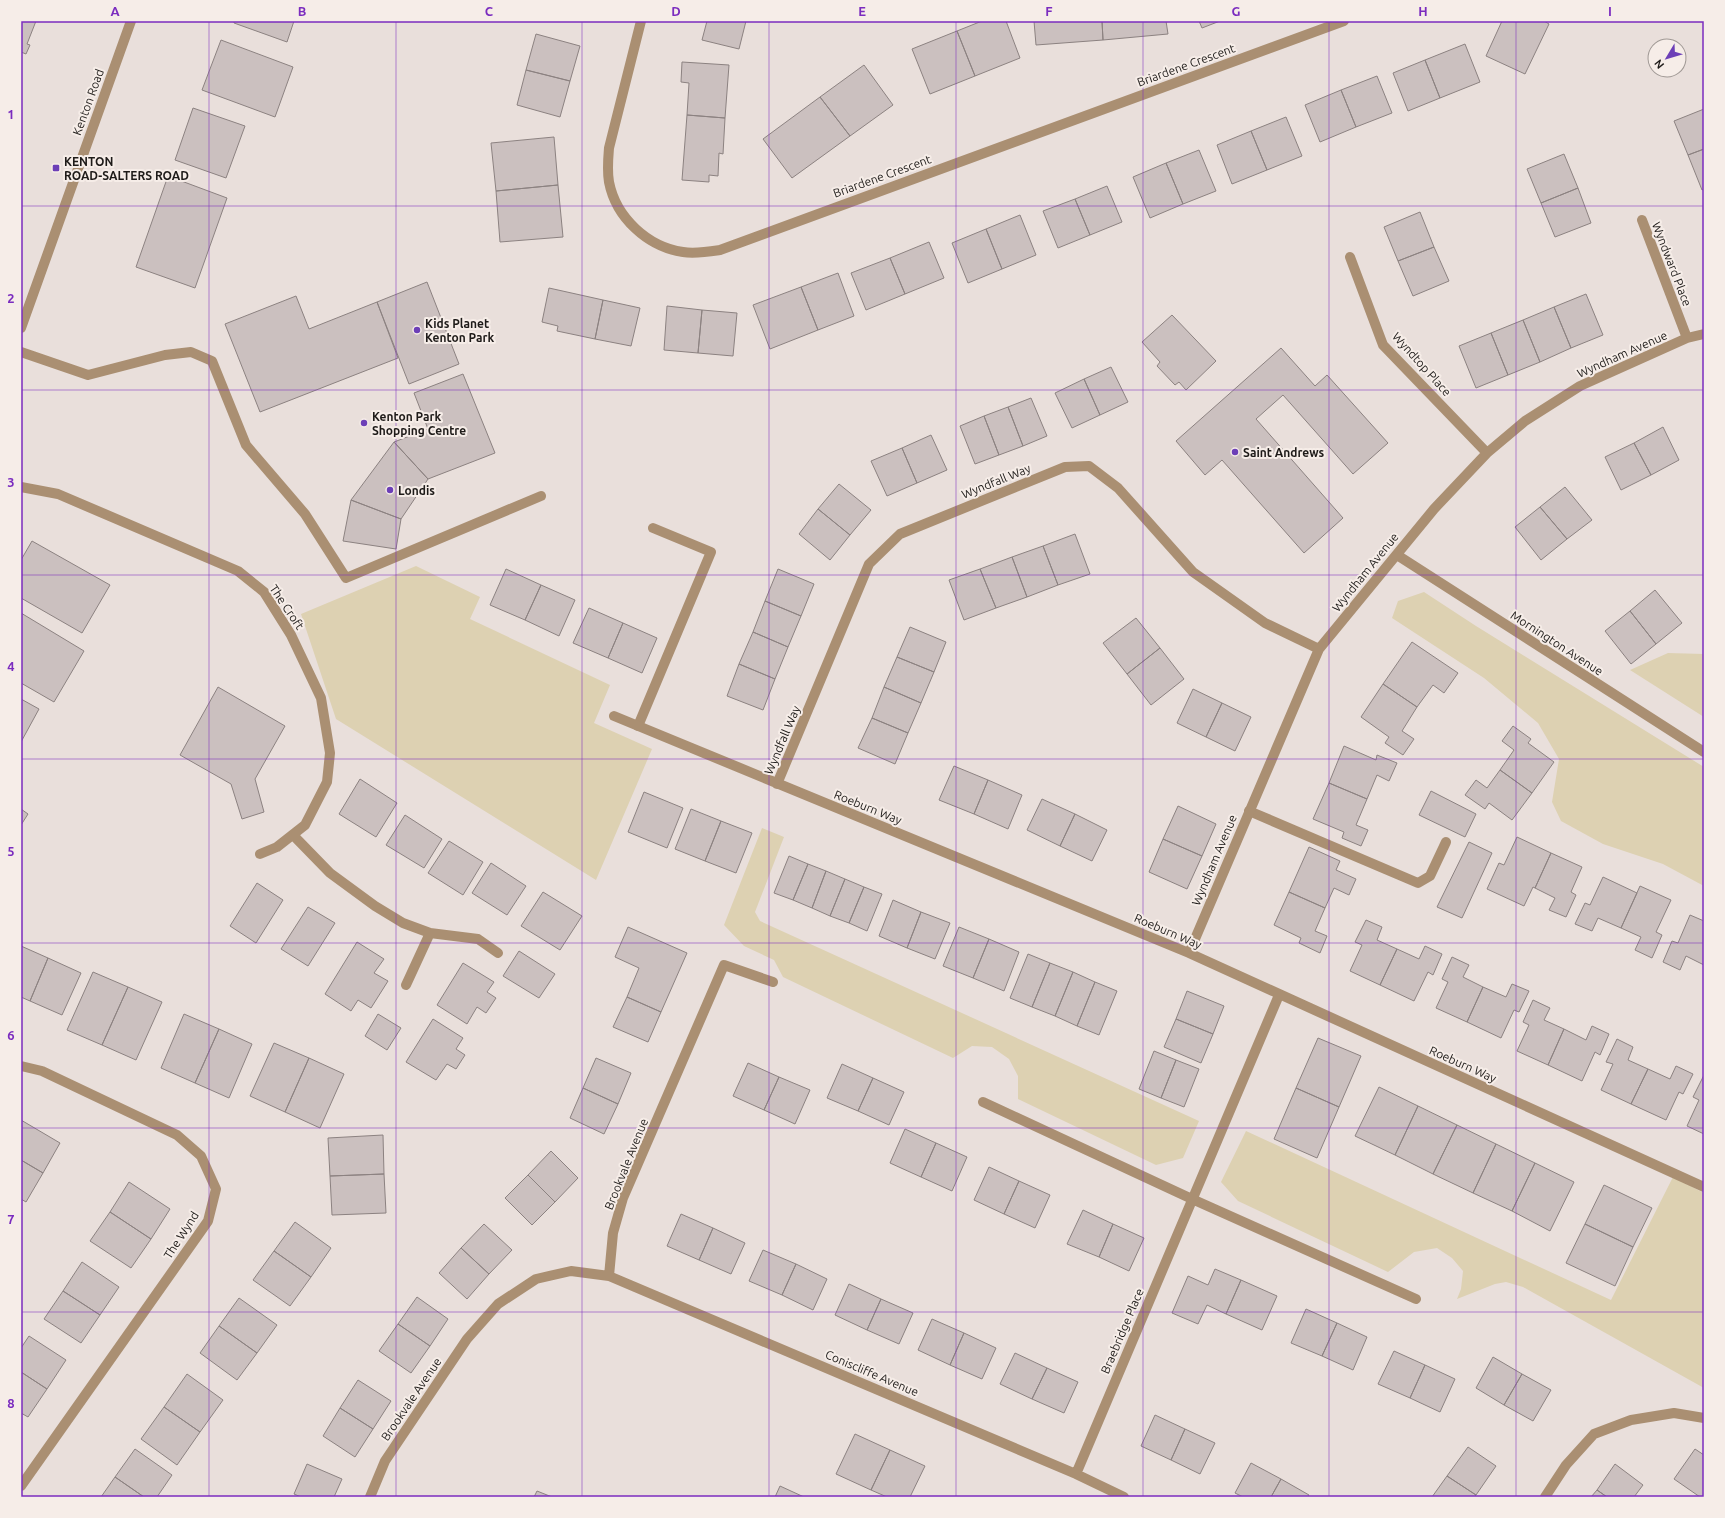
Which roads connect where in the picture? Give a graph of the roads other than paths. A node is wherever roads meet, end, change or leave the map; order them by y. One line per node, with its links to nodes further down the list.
1 (131, 21): 6 (street, Kenton Road)
2 (641, 21): 3 (street, Briardene Crescent)
3 (1344, 21)
4 (1642, 220): 8 (street, Wyndward Place)
5 (1350, 258): 10 (street, Wyndtop Place)
6 (21, 328)
7 (1704, 334): 8 (street, Wyndham Avenue)
8 (1687, 338): 10 (street, Wyndham Avenue)
9 (21, 352): 12 (street)
10 (1487, 453): 14 (street, Wyndham Avenue)
11 (21, 488): 21 (street, The Croft)
12 (541, 496)
13 (653, 528): 17 (street)
14 (1397, 555): 15 (street, Wyndham Avenue); 18 (street, Mornington Avenue)
15 (1319, 649): 19 (street, Wyndfall Way); 20 (street, Wyndham Avenue)
16 (614, 716): 17 (street, Roeburn Way)
17 (638, 726): 19 (street, Roeburn Way)
18 (1704, 752)
19 (778, 784): 26 (street, Roeburn Way)
20 (1249, 811): 22 (street); 26 (street, Wyndham Avenue)
21 (293, 834): 23 (street, The Croft); 24 (street)
22 (1446, 842)
23 (260, 854)
24 (430, 933): 25 (street); 28 (street)
25 (498, 953)
26 (1189, 953): 29 (street, Roeburn Way)
27 (772, 982): 34 (street, Brookvale Avenue)
28 (406, 985)
29 (1279, 995): 32 (street, Roeburn Way); 33 (street, Braebridge Place)
30 (21, 1066): 38 (street, The Wynd)
31 (983, 1102): 33 (street)
32 (1704, 1187)
33 (1192, 1199): 35 (street); 37 (street, Braebridge Place)
34 (609, 1276): 37 (street, Coniscliffe Avenue); 39 (street, Brookvale Avenue)
35 (1416, 1299)
36 (1704, 1418): 41 (street)
37 (1076, 1474): 40 (street, Coniscliffe Avenue)
38 (21, 1486)
39 (370, 1497)
40 (1124, 1497)
41 (1545, 1497)

